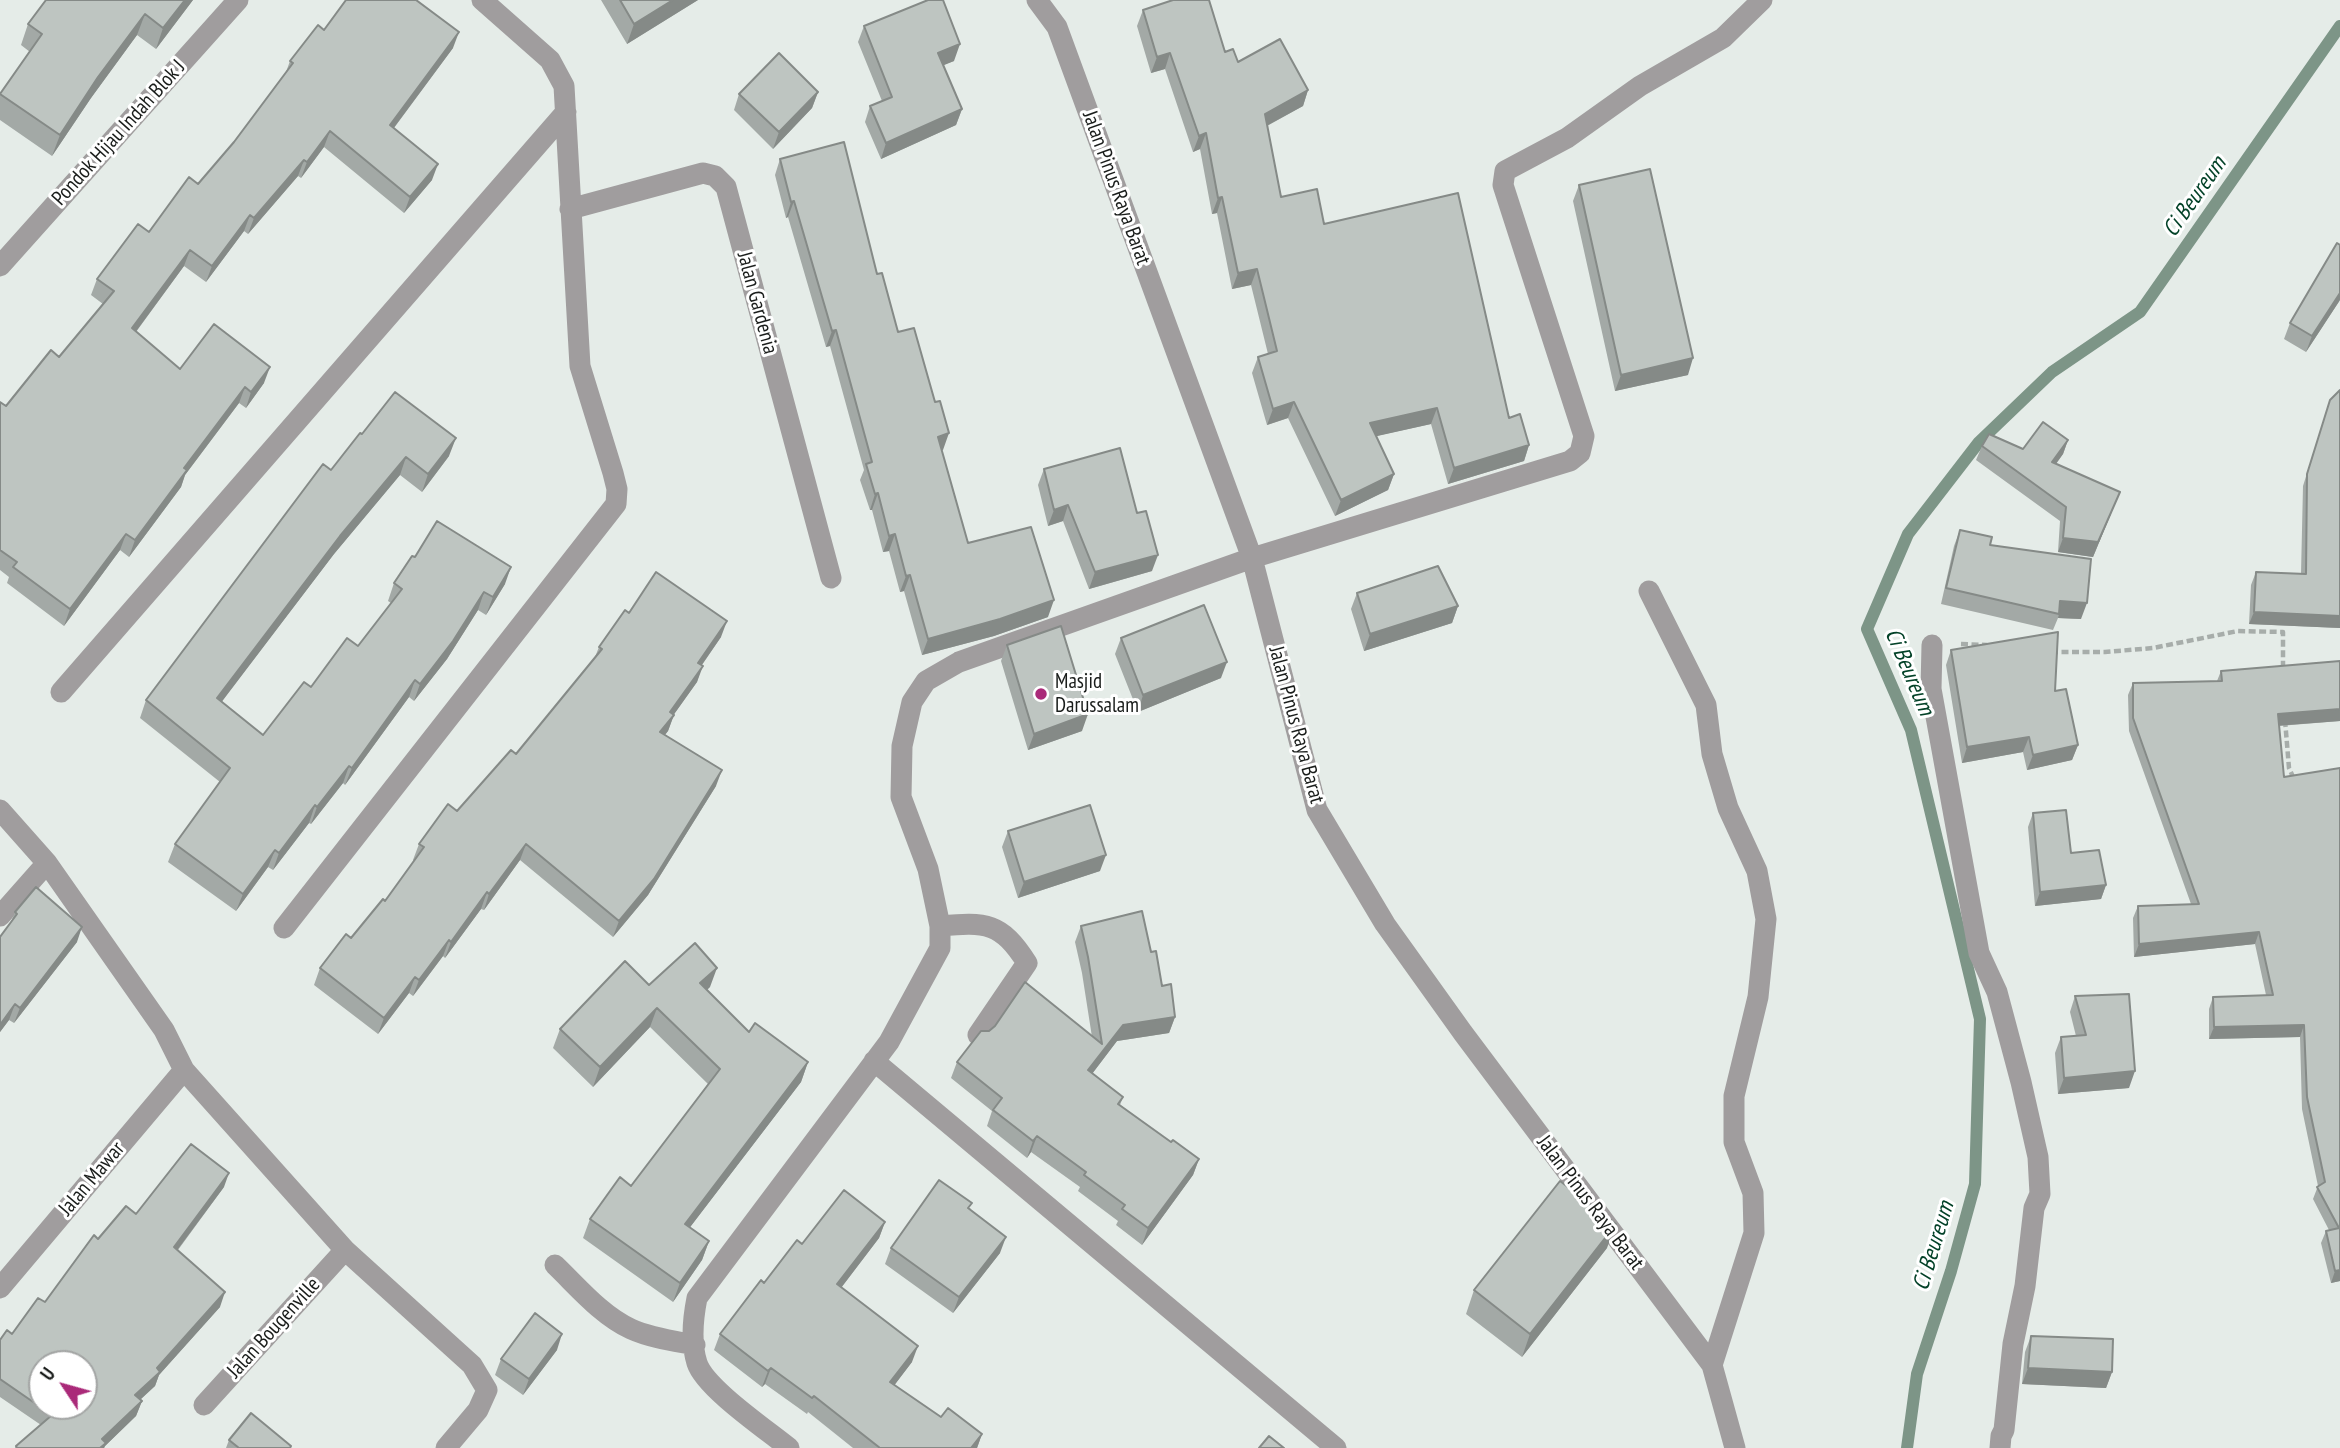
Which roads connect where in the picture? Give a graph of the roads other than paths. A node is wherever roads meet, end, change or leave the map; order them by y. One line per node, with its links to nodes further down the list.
1 (238, 0): 7 (street, Pondok Hijau Indah Blok J)
2 (482, 0): 5 (street)
3 (1037, 0): 8 (street, Jalan Pinus Raya Barat)
4 (1762, 0): 8 (street)
5 (566, 112): 6 (street); 12 (street)
6 (570, 209): 9 (street, Jalan Gardenia); 17 (street)
7 (0, 266)
8 (1252, 558): 16 (street); 25 (street, Jalan Pinus Raya Barat)
9 (831, 578)
10 (1649, 591): 25 (street)
11 (1932, 645): 31 (street)
12 (61, 692)
13 (0, 810): 14 (street)
14 (47, 863): 15 (street); 20 (street)
15 (0, 916)
16 (940, 926): 18 (street); 19 (street)
17 (284, 928)
18 (978, 1035)
19 (874, 1061): 24 (street); 29 (street)
20 (184, 1070): 21 (street); 23 (street, Jalan Mawar)
21 (345, 1250): 26 (street, Jalan Bougenville); 27 (street)
22 (555, 1265): 24 (street)
23 (0, 1288)
24 (695, 1345): 28 (street)
25 (1712, 1365): 30 (street, Jalan Pinus Raya Barat)
26 (204, 1405)
27 (446, 1448)
28 (789, 1448)
29 (1336, 1448)
30 (1735, 1448)
31 (2000, 1448)

